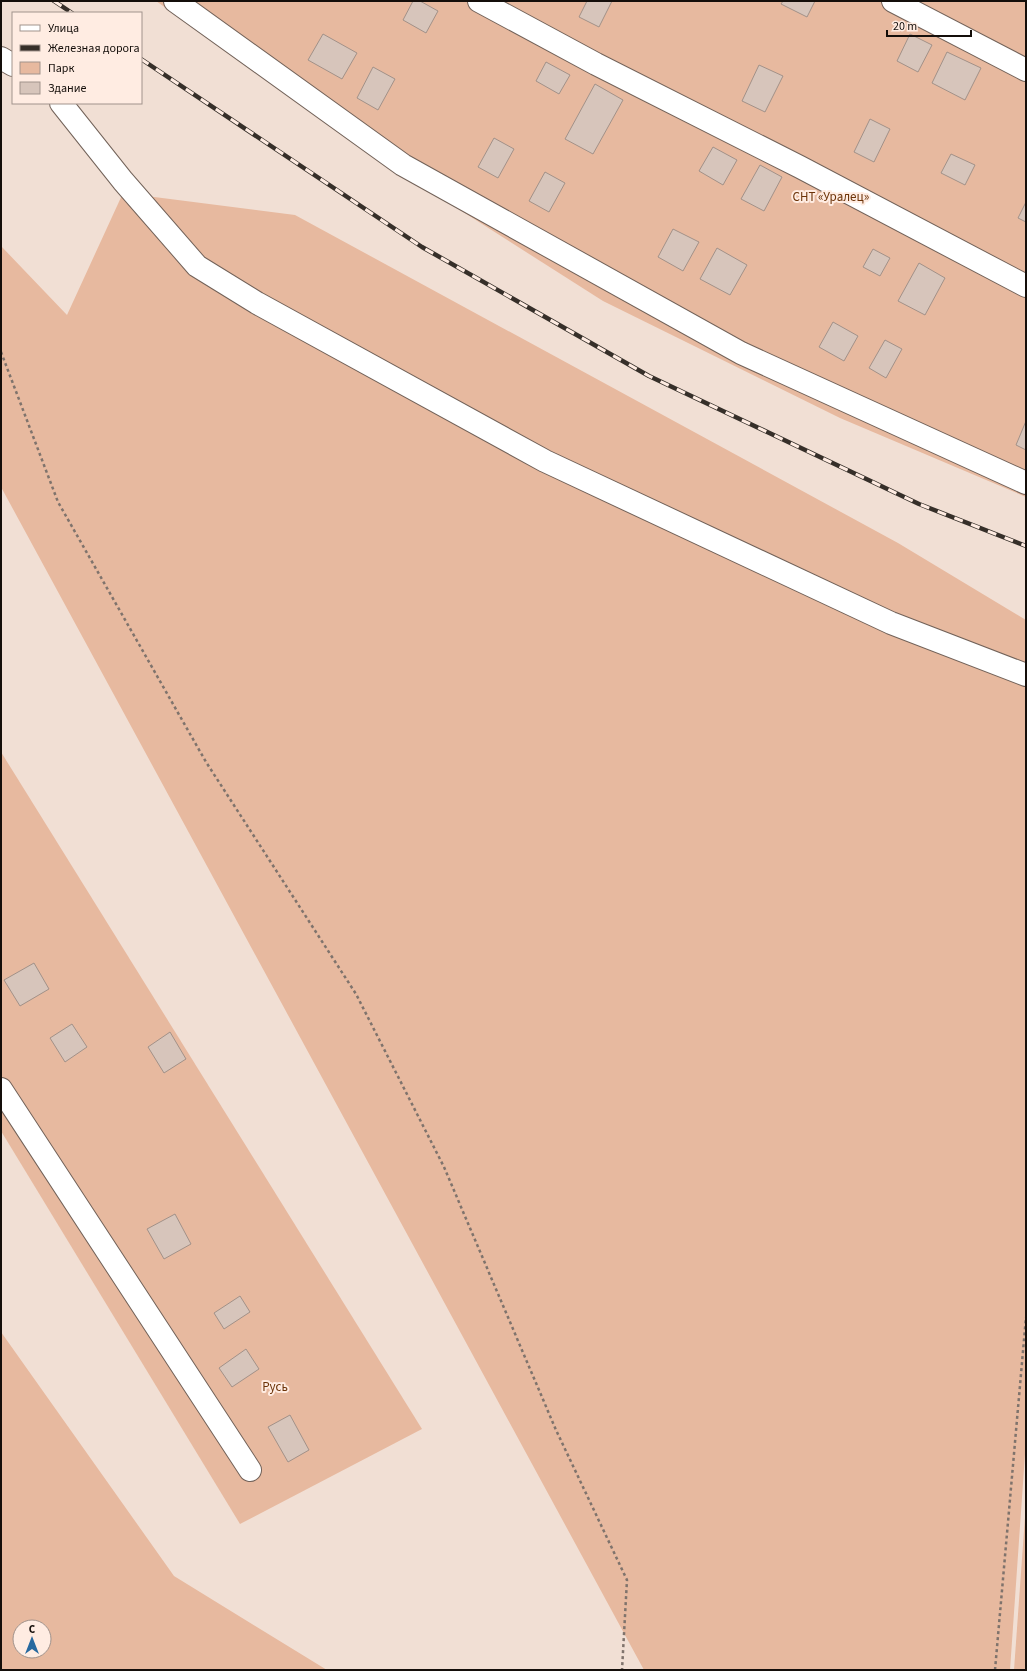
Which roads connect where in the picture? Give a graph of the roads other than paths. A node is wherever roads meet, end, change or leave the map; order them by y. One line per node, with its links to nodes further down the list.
1 (175, 1): 9 (street)
2 (479, 1): 8 (street)
3 (893, 1): 6 (street)
4 (1, 58): 5 (street)
5 (12, 64)
6 (1026, 70)
7 (62, 104): 10 (street)
8 (1026, 286)
9 (1026, 483)
10 (1026, 675)
11 (1, 1089): 12 (street)
12 (250, 1470)

